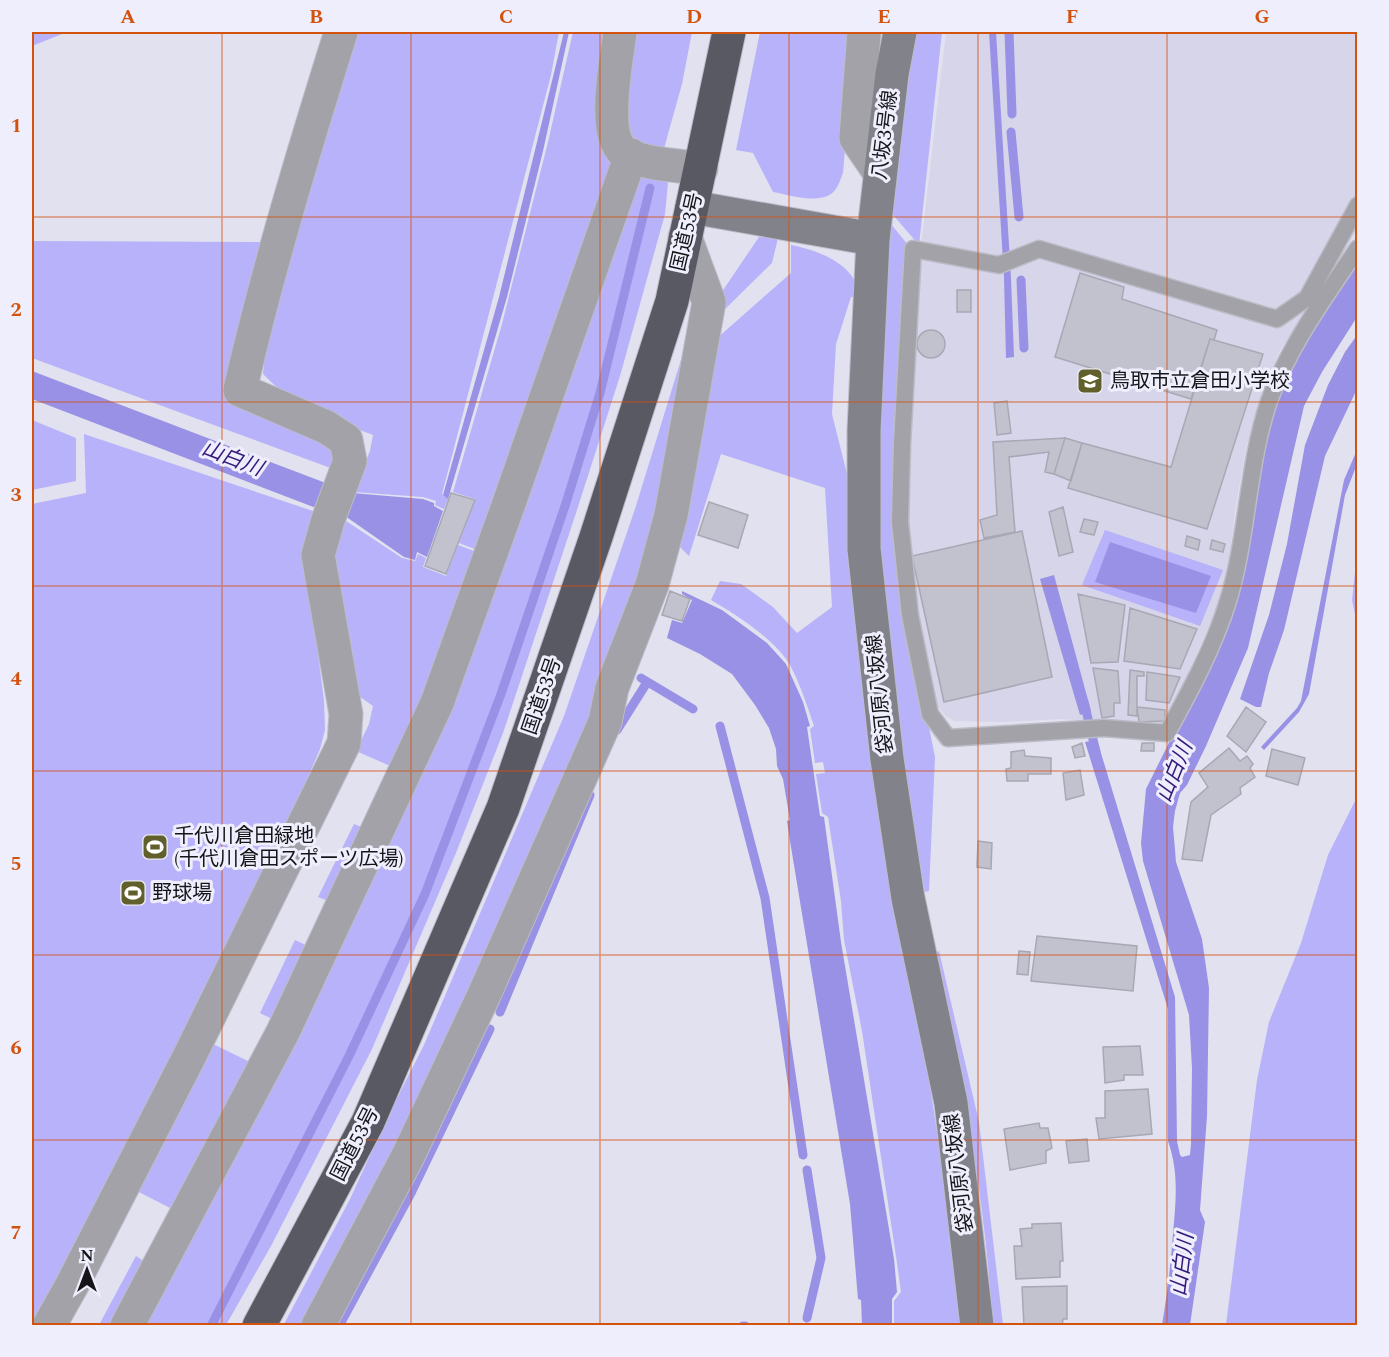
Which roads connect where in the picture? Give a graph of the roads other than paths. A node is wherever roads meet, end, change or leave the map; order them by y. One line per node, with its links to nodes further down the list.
1 (341, 32): 13 (street)
2 (620, 32): 6 (street)
3 (729, 32): 7 (highway, 国道53号)
4 (864, 32): 8 (street)
5 (900, 32): 8 (main road, 八坂3号線)
6 (631, 155): 7 (street); 14 (street)
7 (701, 169): 10 (highway, 国道53号)
8 (880, 173): 11 (main road, 八坂3号線)
9 (1358, 205): 12 (lane)
10 (688, 222): 11 (main road); 15 (highway, 国道53号); 16 (street)
11 (873, 239): 17 (main road, 袋河原八坂線)
12 (1358, 248)
13 (49, 1326)
14 (127, 1326)
15 (259, 1326)
16 (318, 1326)
17 (977, 1326)

